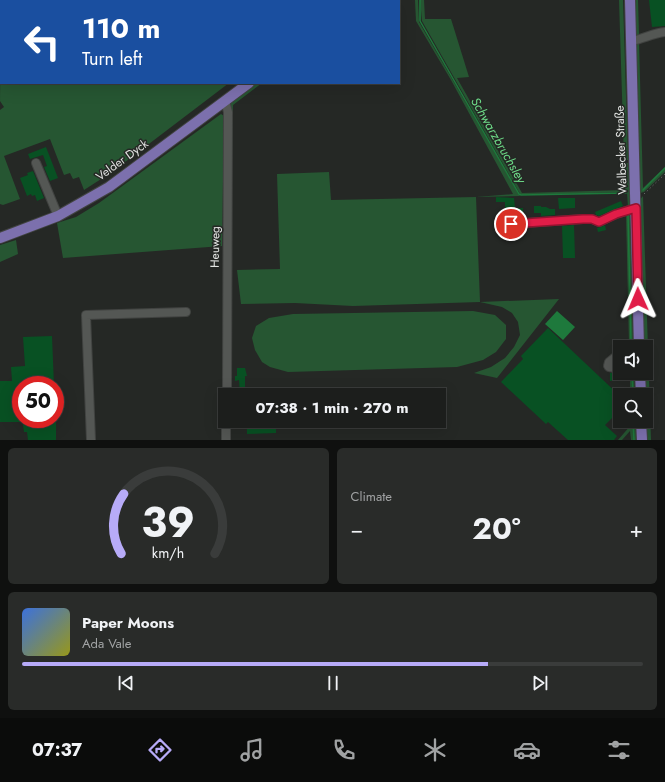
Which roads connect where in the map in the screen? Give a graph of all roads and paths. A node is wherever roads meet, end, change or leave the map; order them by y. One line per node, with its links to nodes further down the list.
1 (630, 0): 3 (main road, Walbecker Straße)
2 (665, 32): 3 (street)
3 (631, 41): 8 (main road, Walbecker Straße)
4 (248, 84): 5 (main road, Velder Dyck)
5 (225, 100): 10 (main road, Velder Dyck); 15 (street, Heuweg)
6 (36, 162): 10 (street)
7 (665, 174): 8 (path)
8 (636, 195): 9 (main road, Walbecker Straße)
9 (636, 208): 11 (street); 14 (main road, Walbecker Straße)
10 (58, 216): 12 (main road, Velder Dyck)
11 (511, 224)
12 (0, 238)
13 (186, 312): 18 (street)
14 (639, 340)
15 (227, 388)
16 (226, 428): 19 (street)
17 (641, 428): 20 (main road)
18 (92, 440)
19 (226, 440)
20 (642, 440)

